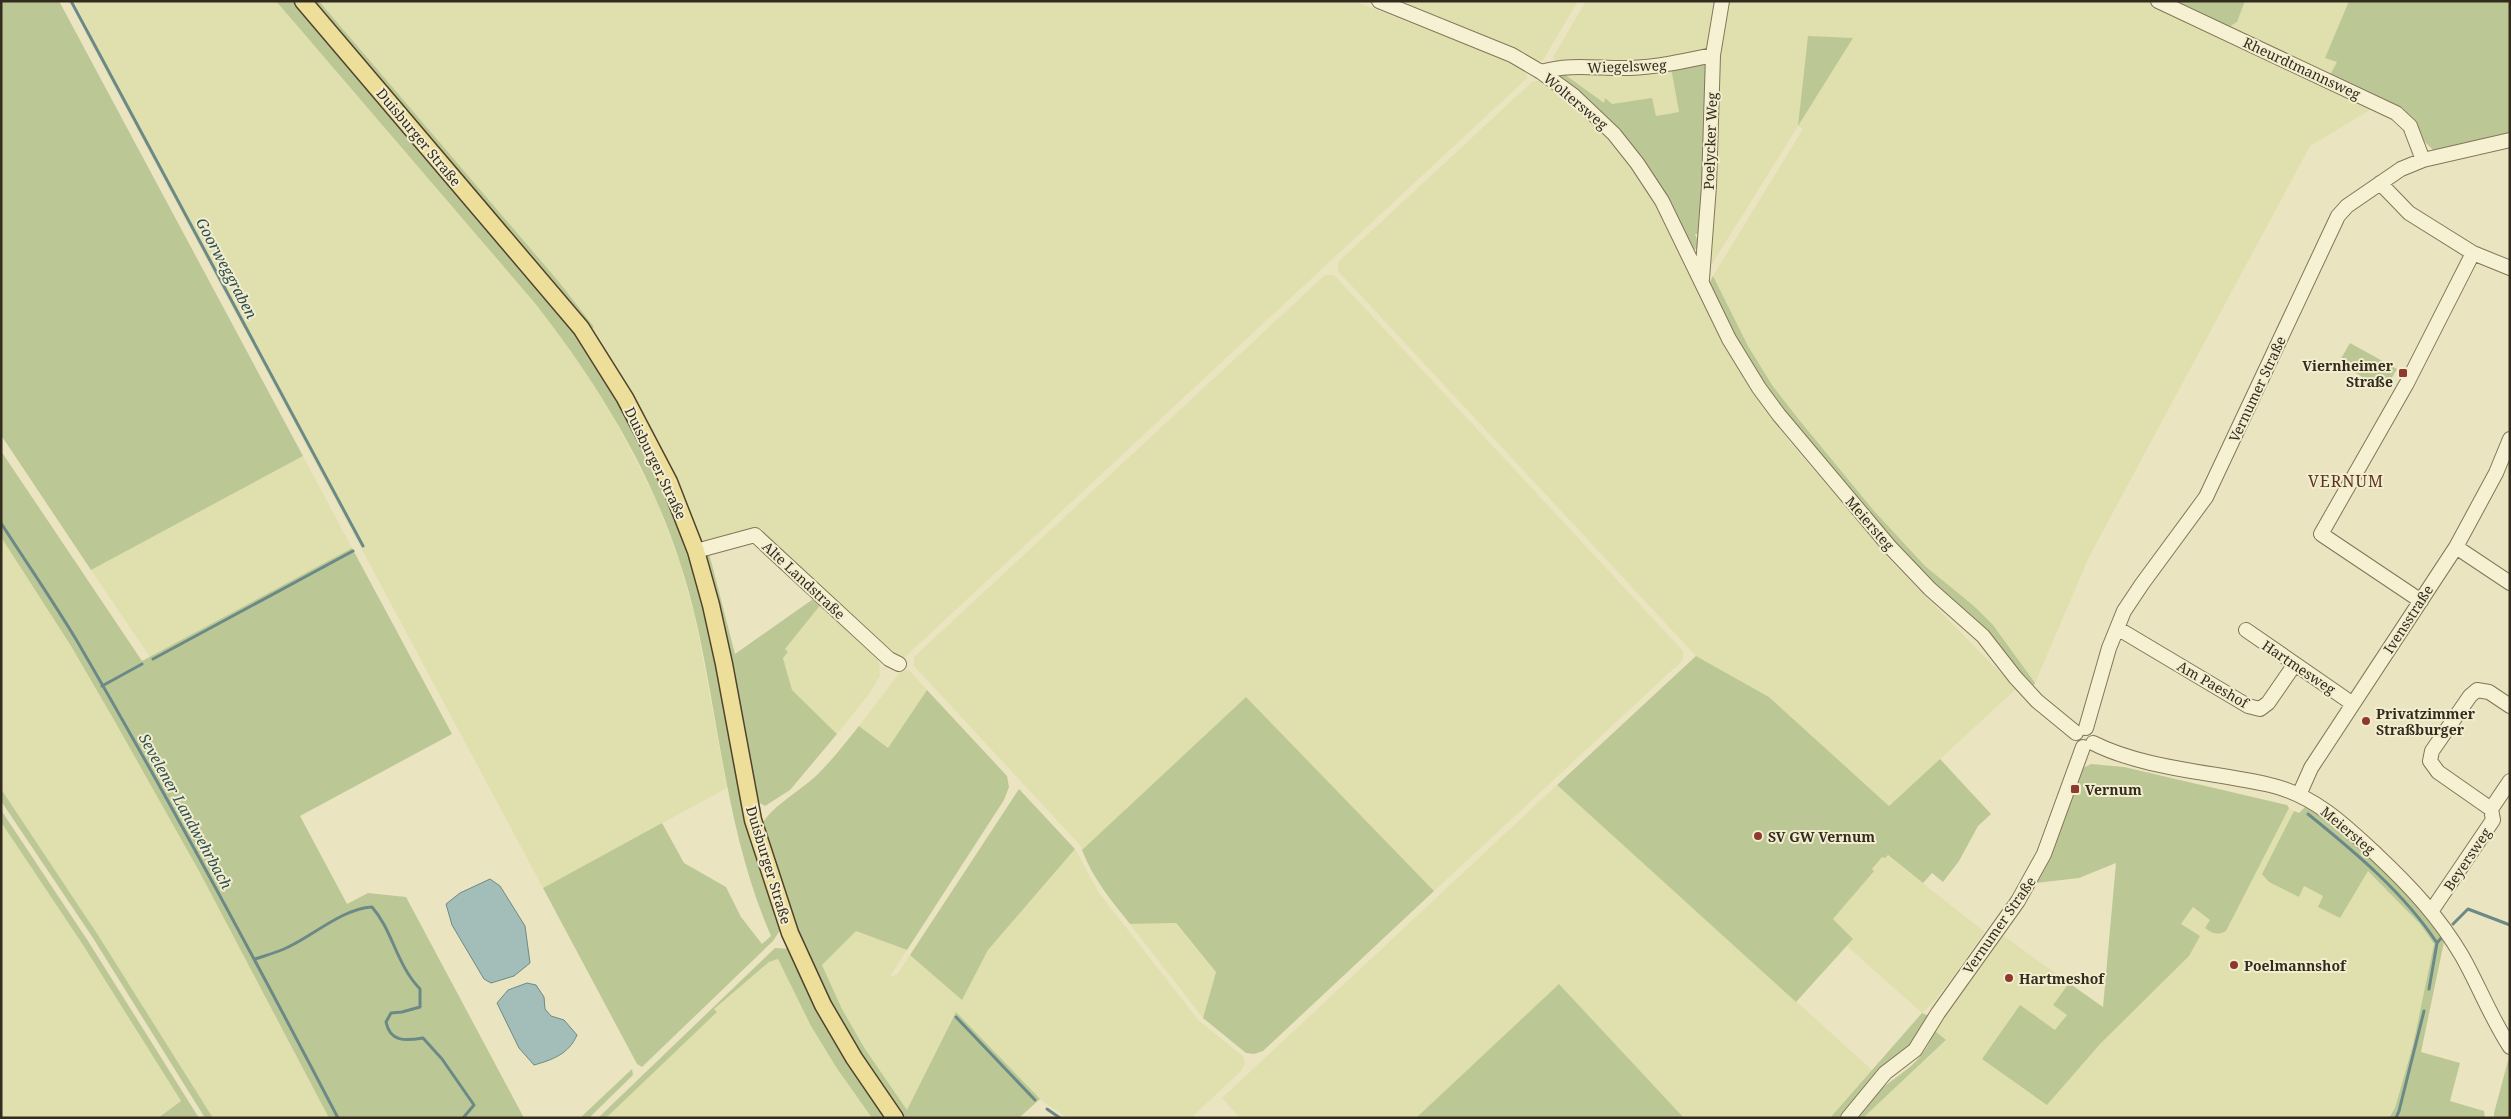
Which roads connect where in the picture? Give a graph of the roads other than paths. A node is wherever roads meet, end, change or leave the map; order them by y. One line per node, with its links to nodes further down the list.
1 (303, 1): 15 (main road, Duisburger Straße)
2 (1379, 1): 6 (street, Woltersweg)
3 (1722, 1): 5 (street, Poelycker Weg)
4 (2158, 1): 8 (street, Rheurdtmannsweg)
5 (1713, 55): 6 (street, Wiegelsweg); 12 (street, Poelycker Weg)
6 (1541, 72): 12 (street, Woltersweg)
7 (2510, 140): 8 (street, Vernumer Straße)
8 (2422, 160): 9 (street, Vernumer Straße)
9 (2380, 183): 10 (street); 18 (street, Vernumer Straße)
10 (2473, 252): 11 (street); 17 (street)
11 (2510, 268)
12 (1702, 282): 24 (street, Meiersteg)
13 (2510, 439): 14 (street, Ivensstraße)
14 (2456, 546): 16 (street); 17 (street, Ivensstraße)
15 (696, 551): 20 (street, Alte Landstraße); 31 (main road, Duisburger Straße)
16 (2510, 583)
17 (2421, 601): 22 (street, Ivensstraße)
18 (2117, 628): 21 (street, Am Paeshof); 24 (street, Vernumer Straße)
19 (2246, 630): 21 (street, Hartmesweg)
20 (899, 664)
21 (2295, 664): 22 (street, Hartmesweg)
22 (2353, 704): 27 (street, Ivensstraße)
23 (2510, 706): 28 (street)
24 (2081, 730): 25 (street, Meiersteg)
25 (2088, 745): 27 (street, Meiersteg); 32 (street, Vernumer Straße)
26 (2510, 781): 28 (street, Beyersweg)
27 (2299, 795): 29 (street, Meiersteg)
28 (2491, 809): 29 (street, Beyersweg)
29 (2432, 910): 30 (street, Meiersteg)
30 (2510, 1047)
31 (895, 1118)
32 (1848, 1118)

